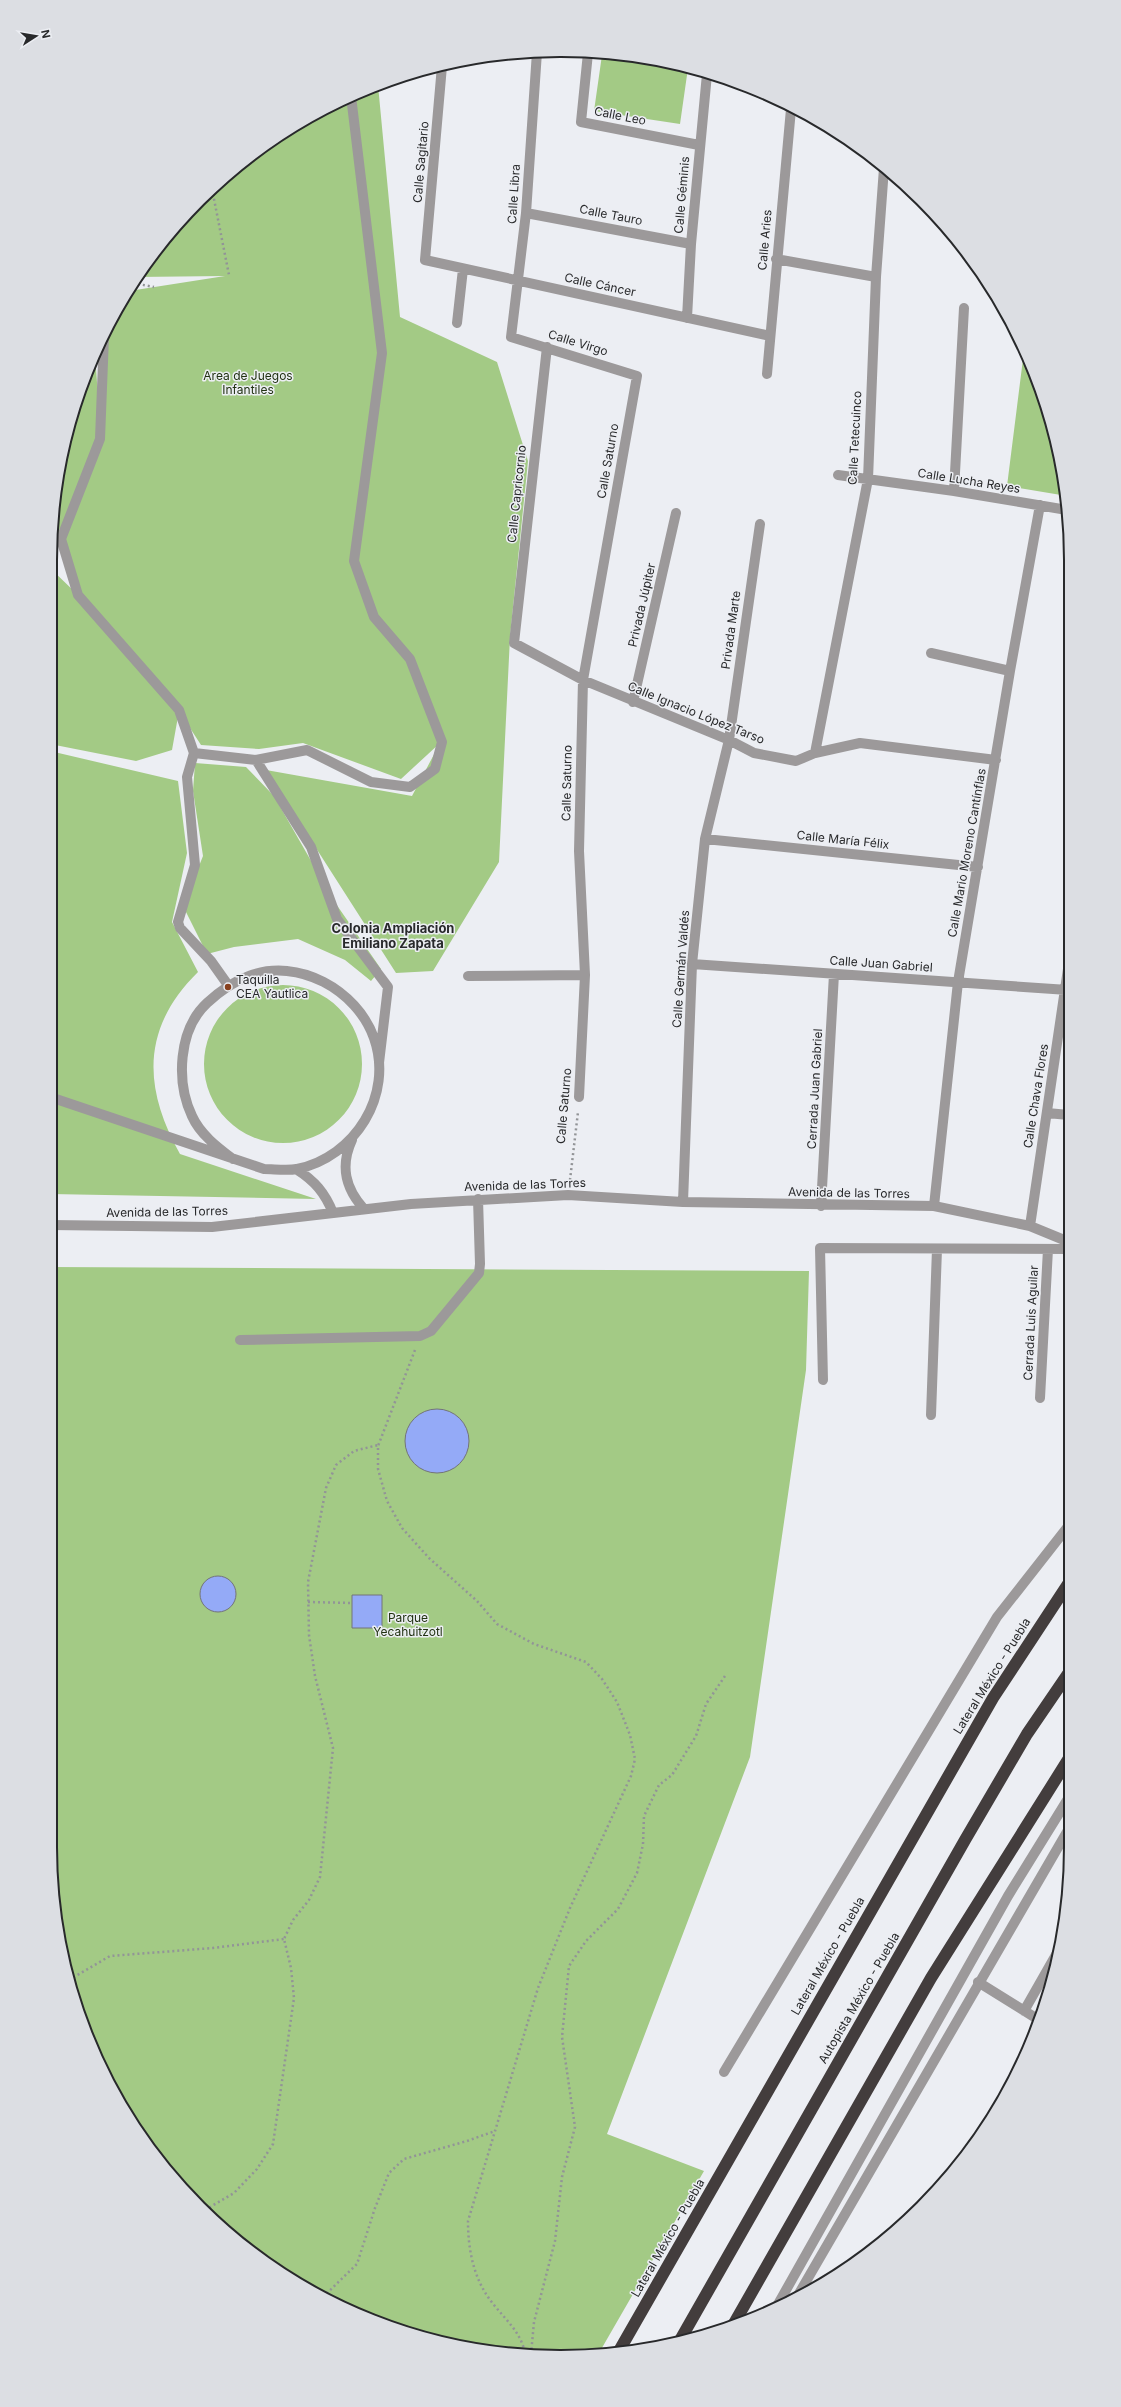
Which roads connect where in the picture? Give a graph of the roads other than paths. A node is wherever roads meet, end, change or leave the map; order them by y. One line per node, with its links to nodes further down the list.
1 (537, 58): 9 (street, Calle Libra)
2 (588, 58): 7 (street, Calle Leo)
3 (442, 71): 12 (street, Calle Sagitario)
4 (706, 79): 7 (street, Calle Géminis)
5 (352, 103): 40 (street)
6 (791, 113): 11 (street, Calle Aries)
7 (699, 145): 10 (street, Calle Géminis)
8 (883, 175): 14 (street, Calle Tetecuinco)
9 (526, 213): 10 (street, Calle Tauro); 15 (street, Calle Libra)
10 (691, 244): 17 (street, Calle Géminis)
11 (776, 259): 14 (street); 19 (street, Calle Aries)
12 (426, 260): 13 (street, Calle Cáncer)
13 (464, 269): 15 (street, Calle Cáncer); 18 (street)
14 (876, 277): 26 (street, Calle Tetecuinco)
15 (520, 281): 17 (street, Calle Cáncer); 20 (street, Calle Libra)
16 (964, 308): 27 (street)
17 (687, 318): 19 (street, Calle Cáncer)
18 (457, 323)
19 (770, 336): 23 (street, Calle Aries)
20 (511, 337): 21 (street, Calle Virgo)
21 (547, 347): 24 (street, Calle Virgo); 32 (street, Calle Capricornio)
22 (103, 350): 38 (street)
23 (767, 374)
24 (637, 376): 35 (street, Calle Saturno)
25 (838, 475): 26 (street, Calle Lucha Reyes)
26 (868, 479): 27 (street, Calle Lucha Reyes); 39 (street, Calle Tetecuinco)
27 (954, 491): 28 (street, Calle Lucha Reyes)
28 (1040, 505): 29 (street, Calle Lucha Reyes); 34 (street, Calle Mario Moreno Cantínflas)
29 (1061, 509)
30 (676, 514): 36 (street, Privada Júpiter)
31 (760, 524): 37 (street, Privada Marte)
32 (514, 643): 35 (street, Calle Ignacio López Tarso)
33 (931, 653): 34 (street)
34 (1010, 671): 41 (street, Calle Mario Moreno Cantínflas)
35 (583, 680): 36 (street, Calle Ignacio López Tarso); 46 (street, Calle Saturno)
36 (633, 702): 37 (street, Calle Ignacio López Tarso)
37 (729, 740): 39 (street, Calle Ignacio López Tarso); 42 (street, Calle Germán Valdés)
38 (194, 753): 40 (street); 49 (street)
39 (815, 753): 41 (street, Calle Ignacio López Tarso)
40 (256, 760): 52 (street)
41 (996, 760): 43 (street, Calle Mario Moreno Cantínflas)
42 (705, 840): 43 (street, Calle María Félix); 44 (street, Calle Germán Valdés)
43 (978, 867): 48 (street, Calle Mario Moreno Cantínflas)
44 (692, 964): 45 (street, Calle Juan Gabriel); 61 (street, Calle Germán Valdés)
45 (834, 974): 48 (street, Calle Juan Gabriel); 62 (street, Cerrada Juan Gabriel)
46 (585, 975): 47 (street); 53 (street, Calle Saturno)
47 (468, 976)
48 (958, 982): 50 (street, Calle Juan Gabriel); 63 (street, Calle Mario Moreno Cantínflas)
49 (228, 985): 52 (street); 58 (street)
50 (1064, 990)
51 (1064, 1008): 55 (street, Calle Chava Flores)
52 (379, 1063): 57 (street)
53 (579, 1097)
54 (57, 1099): 58 (street)
55 (1047, 1113): 56 (street); 67 (street, Calle Chava Flores)
56 (1064, 1115)
57 (353, 1139): 59 (street); 64 (street)
58 (233, 1159): 59 (street)
59 (296, 1169): 65 (street)
60 (478, 1199): 61 (street, Avenida de las Torres); 64 (street, Avenida de las Torres); 72 (street)
61 (683, 1202): 62 (street, Avenida de las Torres)
62 (821, 1206): 63 (street, Avenida de las Torres)
63 (934, 1206): 67 (street, Avenida de las Torres)
64 (364, 1209): 65 (street, Avenida de las Torres)
65 (334, 1213): 66 (street, Avenida de las Torres)
66 (57, 1225)
67 (1030, 1226): 68 (street, Avenida de las Torres)
68 (1064, 1240)
69 (937, 1248): 70 (street); 73 (street); 75 (street)
70 (1048, 1249): 71 (street); 74 (street, Cerrada Luis Aguilar)
71 (1064, 1249)
72 (240, 1340)
73 (824, 1380)
74 (1040, 1398)
75 (930, 1415)
76 (1064, 1532): 87 (street)
77 (1064, 1590): 93 (highway, Lateral México - Puebla)
78 (1064, 1680): 92 (highway, Autopista México - Puebla)
79 (1064, 1766): 91 (highway)
80 (1064, 1805): 90 (street)
81 (1064, 1837): 89 (street, bridge)
82 (1064, 1841): 84 (highway)
83 (1049, 1967): 85 (street)
84 (978, 1982): 85 (street); 88 (highway)
85 (1024, 2011): 86 (street)
86 (1034, 2017)
87 (724, 2072)
88 (805, 2286)
89 (801, 2289)
90 (781, 2299)
91 (737, 2318)
92 (683, 2335)
93 (622, 2346)

